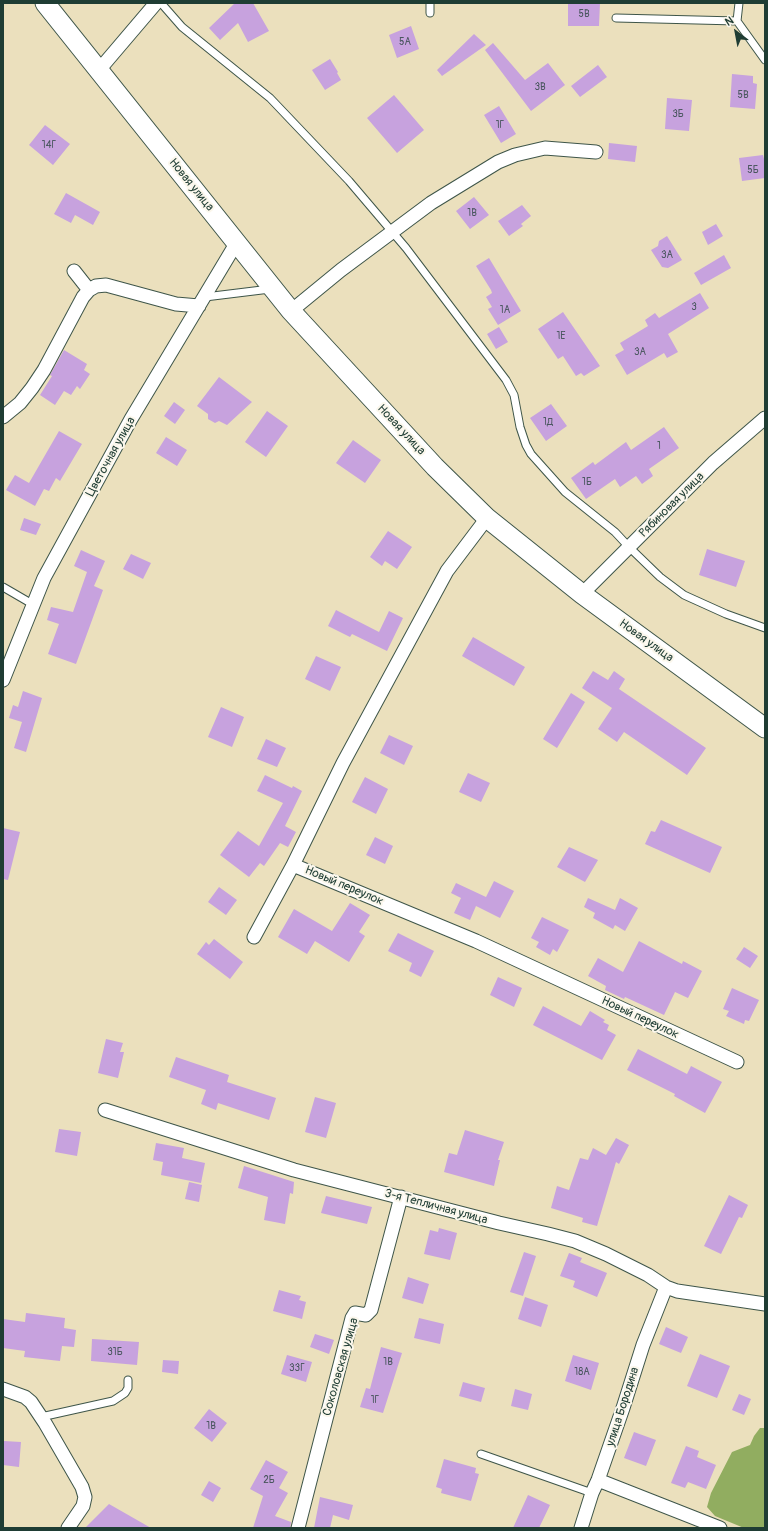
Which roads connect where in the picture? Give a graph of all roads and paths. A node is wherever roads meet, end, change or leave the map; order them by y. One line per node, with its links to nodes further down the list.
1 (45, 3): 10 (main road, Новая улица)
2 (156, 3): 10 (street)
3 (161, 3): 12 (lane)
4 (430, 3): 6 (lane)
5 (739, 3): 8 (lane)
6 (430, 13)
7 (616, 18): 8 (lane)
8 (737, 21): 9 (lane)
9 (765, 60)
10 (99, 70): 13 (main road, Новая улица)
11 (596, 152): 12 (street)
12 (392, 232): 18 (street); 22 (lane)
13 (236, 242): 15 (main road, Новая улица); 17 (street, Цветочная улица)
14 (74, 271): 16 (street)
15 (274, 289): 17 (lane); 18 (main road, Новая улица)
16 (89, 290): 17 (street); 19 (street)
17 (202, 301): 25 (street, Цветочная улица)
18 (291, 310): 21 (main road, Новая улица)
19 (3, 417)
20 (765, 418): 22 (street, Рябиновая улица)
21 (487, 518): 24 (main road, Новая улица); 29 (street, Новый переулок)
22 (629, 547): 24 (street, Рябиновая улица); 26 (lane)
23 (3, 587): 25 (lane)
24 (582, 594): 28 (main road, Новая улица)
25 (34, 605): 27 (street, Цветочная улица)
26 (765, 628)
27 (3, 680)
28 (765, 728)
29 (293, 865): 30 (street); 31 (street, Новый переулок)
30 (254, 937)
31 (737, 1062)
32 (105, 1110): 33 (street, 3-я Тепличная улица)
33 (401, 1197): 34 (street, 3-я Тепличная улица); 43 (street, Соколовская улица)
34 (666, 1287): 35 (street, 3-я Тепличная улица); 40 (street, улица Бородина)
35 (765, 1304)
36 (128, 1380): 38 (lane)
37 (3, 1389): 38 (street)
38 (41, 1417): 42 (street)
39 (481, 1454): 41 (lane)
40 (598, 1480): 41 (street, улица Бородина); 45 (street)
41 (592, 1493): 44 (street, улица Бородина)
42 (68, 1528)
43 (298, 1528)
44 (582, 1528)
45 (720, 1528)

